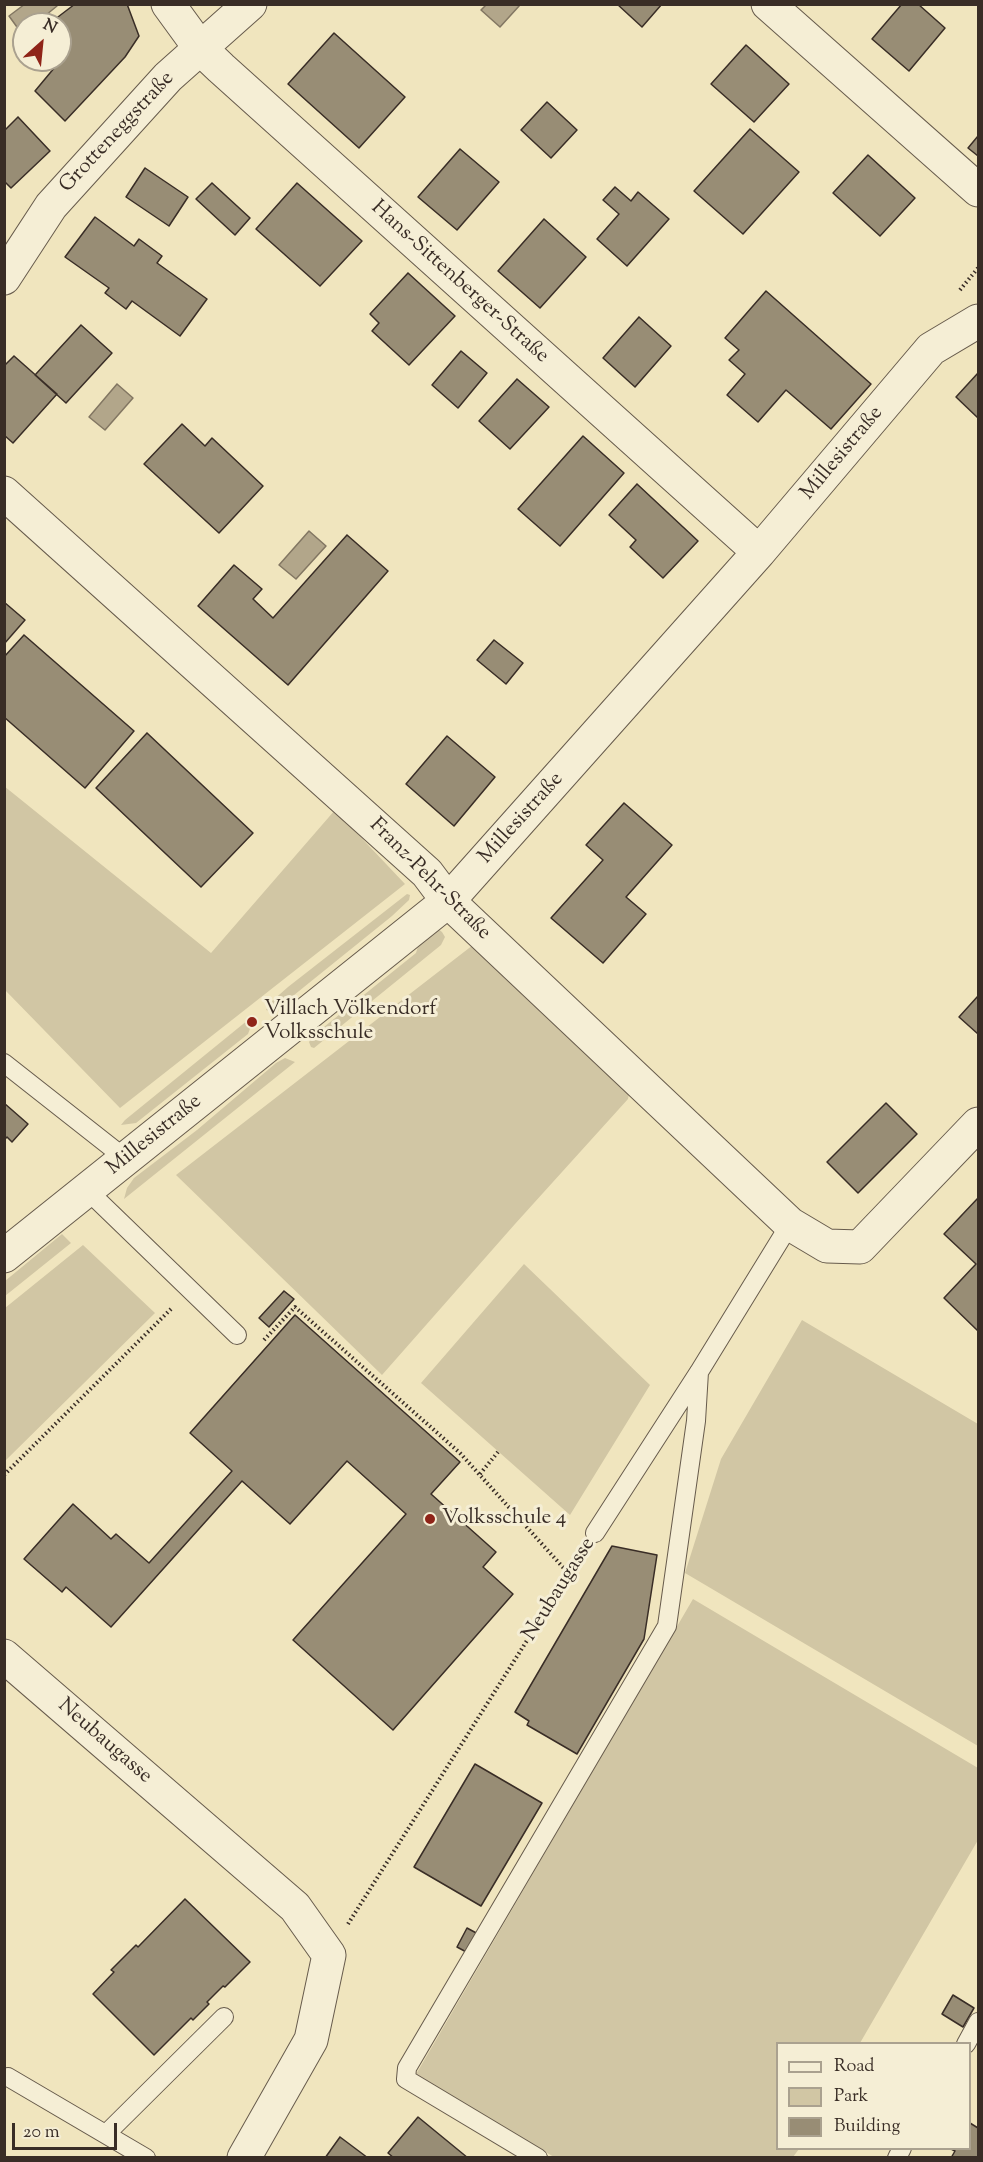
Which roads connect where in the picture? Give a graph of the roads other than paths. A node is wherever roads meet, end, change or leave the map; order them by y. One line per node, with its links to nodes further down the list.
1 (168, 4): 4 (street, Hans-Sittenberger-Straße)
2 (250, 4): 4 (street, Grotteneggstraße)
3 (768, 4): 5 (street)
4 (200, 48): 6 (street, Grotteneggstraße); 9 (street, Hans-Sittenberger-Straße)
5 (978, 190)
6 (4, 278)
7 (978, 321): 9 (street, Millesistraße)
8 (4, 493): 10 (street, Franz-Pehr-Straße)
9 (759, 552): 10 (street, Millesistraße)
10 (448, 901): 13 (street, Millesistraße); 15 (street, Franz-Pehr-Straße)
11 (4, 1063): 13 (lane)
12 (978, 1124): 15 (street, Franz-Pehr-Straße)
13 (126, 1159): 14 (street, Millesistraße)
14 (87, 1190): 16 (street, Millesistraße); 17 (lane)
15 (790, 1224): 18 (lane, Neubaugasse)
16 (4, 1256)
17 (237, 1335)
18 (699, 1372): 19 (lane, Neubaugasse); 28 (lane)
19 (595, 1533)
20 (4, 1656): 27 (street, Neubaugasse)
21 (224, 2017): 25 (lane)
22 (978, 2022): 23 (lane)
23 (967, 2042)
24 (8, 2077): 25 (lane)
25 (106, 2134): 26 (lane)
26 (146, 2157)
27 (244, 2157)
28 (538, 2157)

